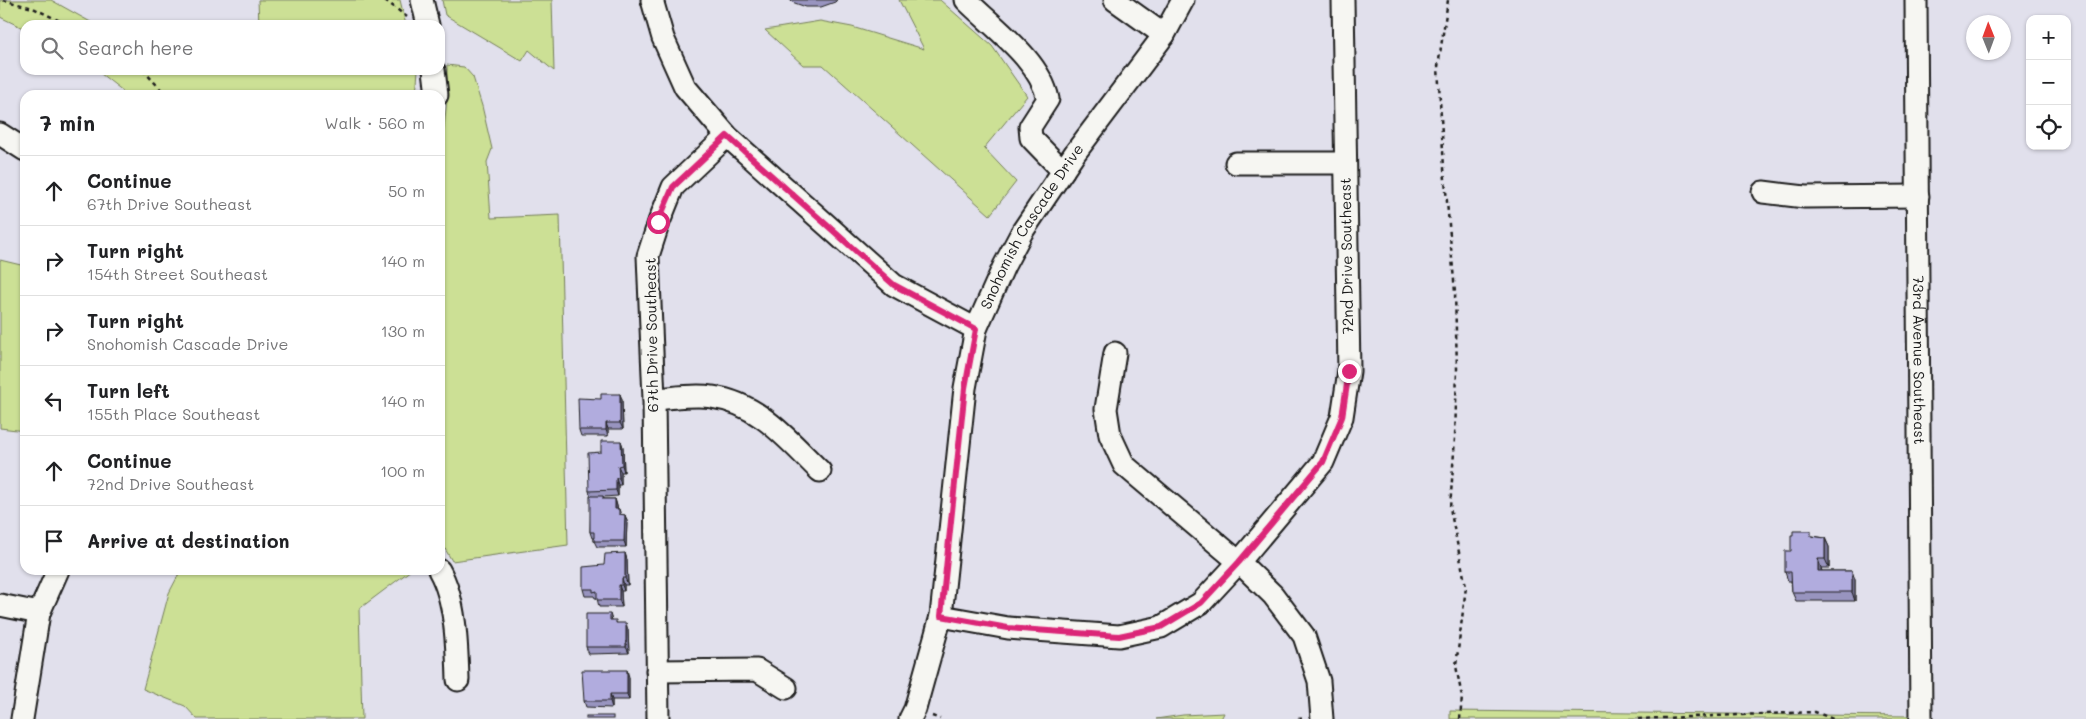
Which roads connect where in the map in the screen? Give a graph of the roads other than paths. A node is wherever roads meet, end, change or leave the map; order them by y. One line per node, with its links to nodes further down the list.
1 (422, 0): 8 (street)
2 (652, 0): 13 (street)
3 (966, 0): 17 (street)
4 (1115, 0): 9 (street)
5 (1183, 0): 9 (street, Snohomish Cascade Drive)
6 (1343, 0): 16 (street, 72nd Drive Southeast)
7 (1916, 0): 19 (street, 73rd Avenue Southeast)
8 (419, 20)
9 (1164, 35): 17 (street, Snohomish Cascade Drive)
10 (435, 75): 11 (street)
11 (436, 90)
12 (0, 134): 14 (street)
13 (727, 136): 20 (street); 22 (street, 67th Drive Southeast)
14 (20, 147)
15 (1236, 163): 16 (street)
16 (1346, 163): 24 (street, 72nd Drive Southeast)
17 (1063, 171): 20 (street, Snohomish Cascade Drive)
18 (1763, 192): 19 (street)
19 (1918, 196): 37 (street, 73rd Avenue Southeast)
20 (976, 329): 29 (street, Snohomish Cascade Drive)
21 (1114, 353): 24 (street)
22 (654, 398): 23 (street); 30 (street, 67th Drive Southeast)
23 (820, 471)
24 (1239, 562): 29 (street, 72nd Drive Southeast); 36 (street)
25 (56, 575): 28 (street)
26 (442, 575): 31 (street)
27 (0, 605): 28 (street)
28 (39, 613): 33 (street)
29 (941, 616): 35 (street, Snohomish Cascade Drive)
30 (657, 671): 32 (street); 34 (street, 67th Drive Southeast)
31 (458, 680)
32 (786, 688)
33 (22, 719)
34 (658, 719)
35 (910, 719)
36 (1322, 719)
37 (1921, 719)

